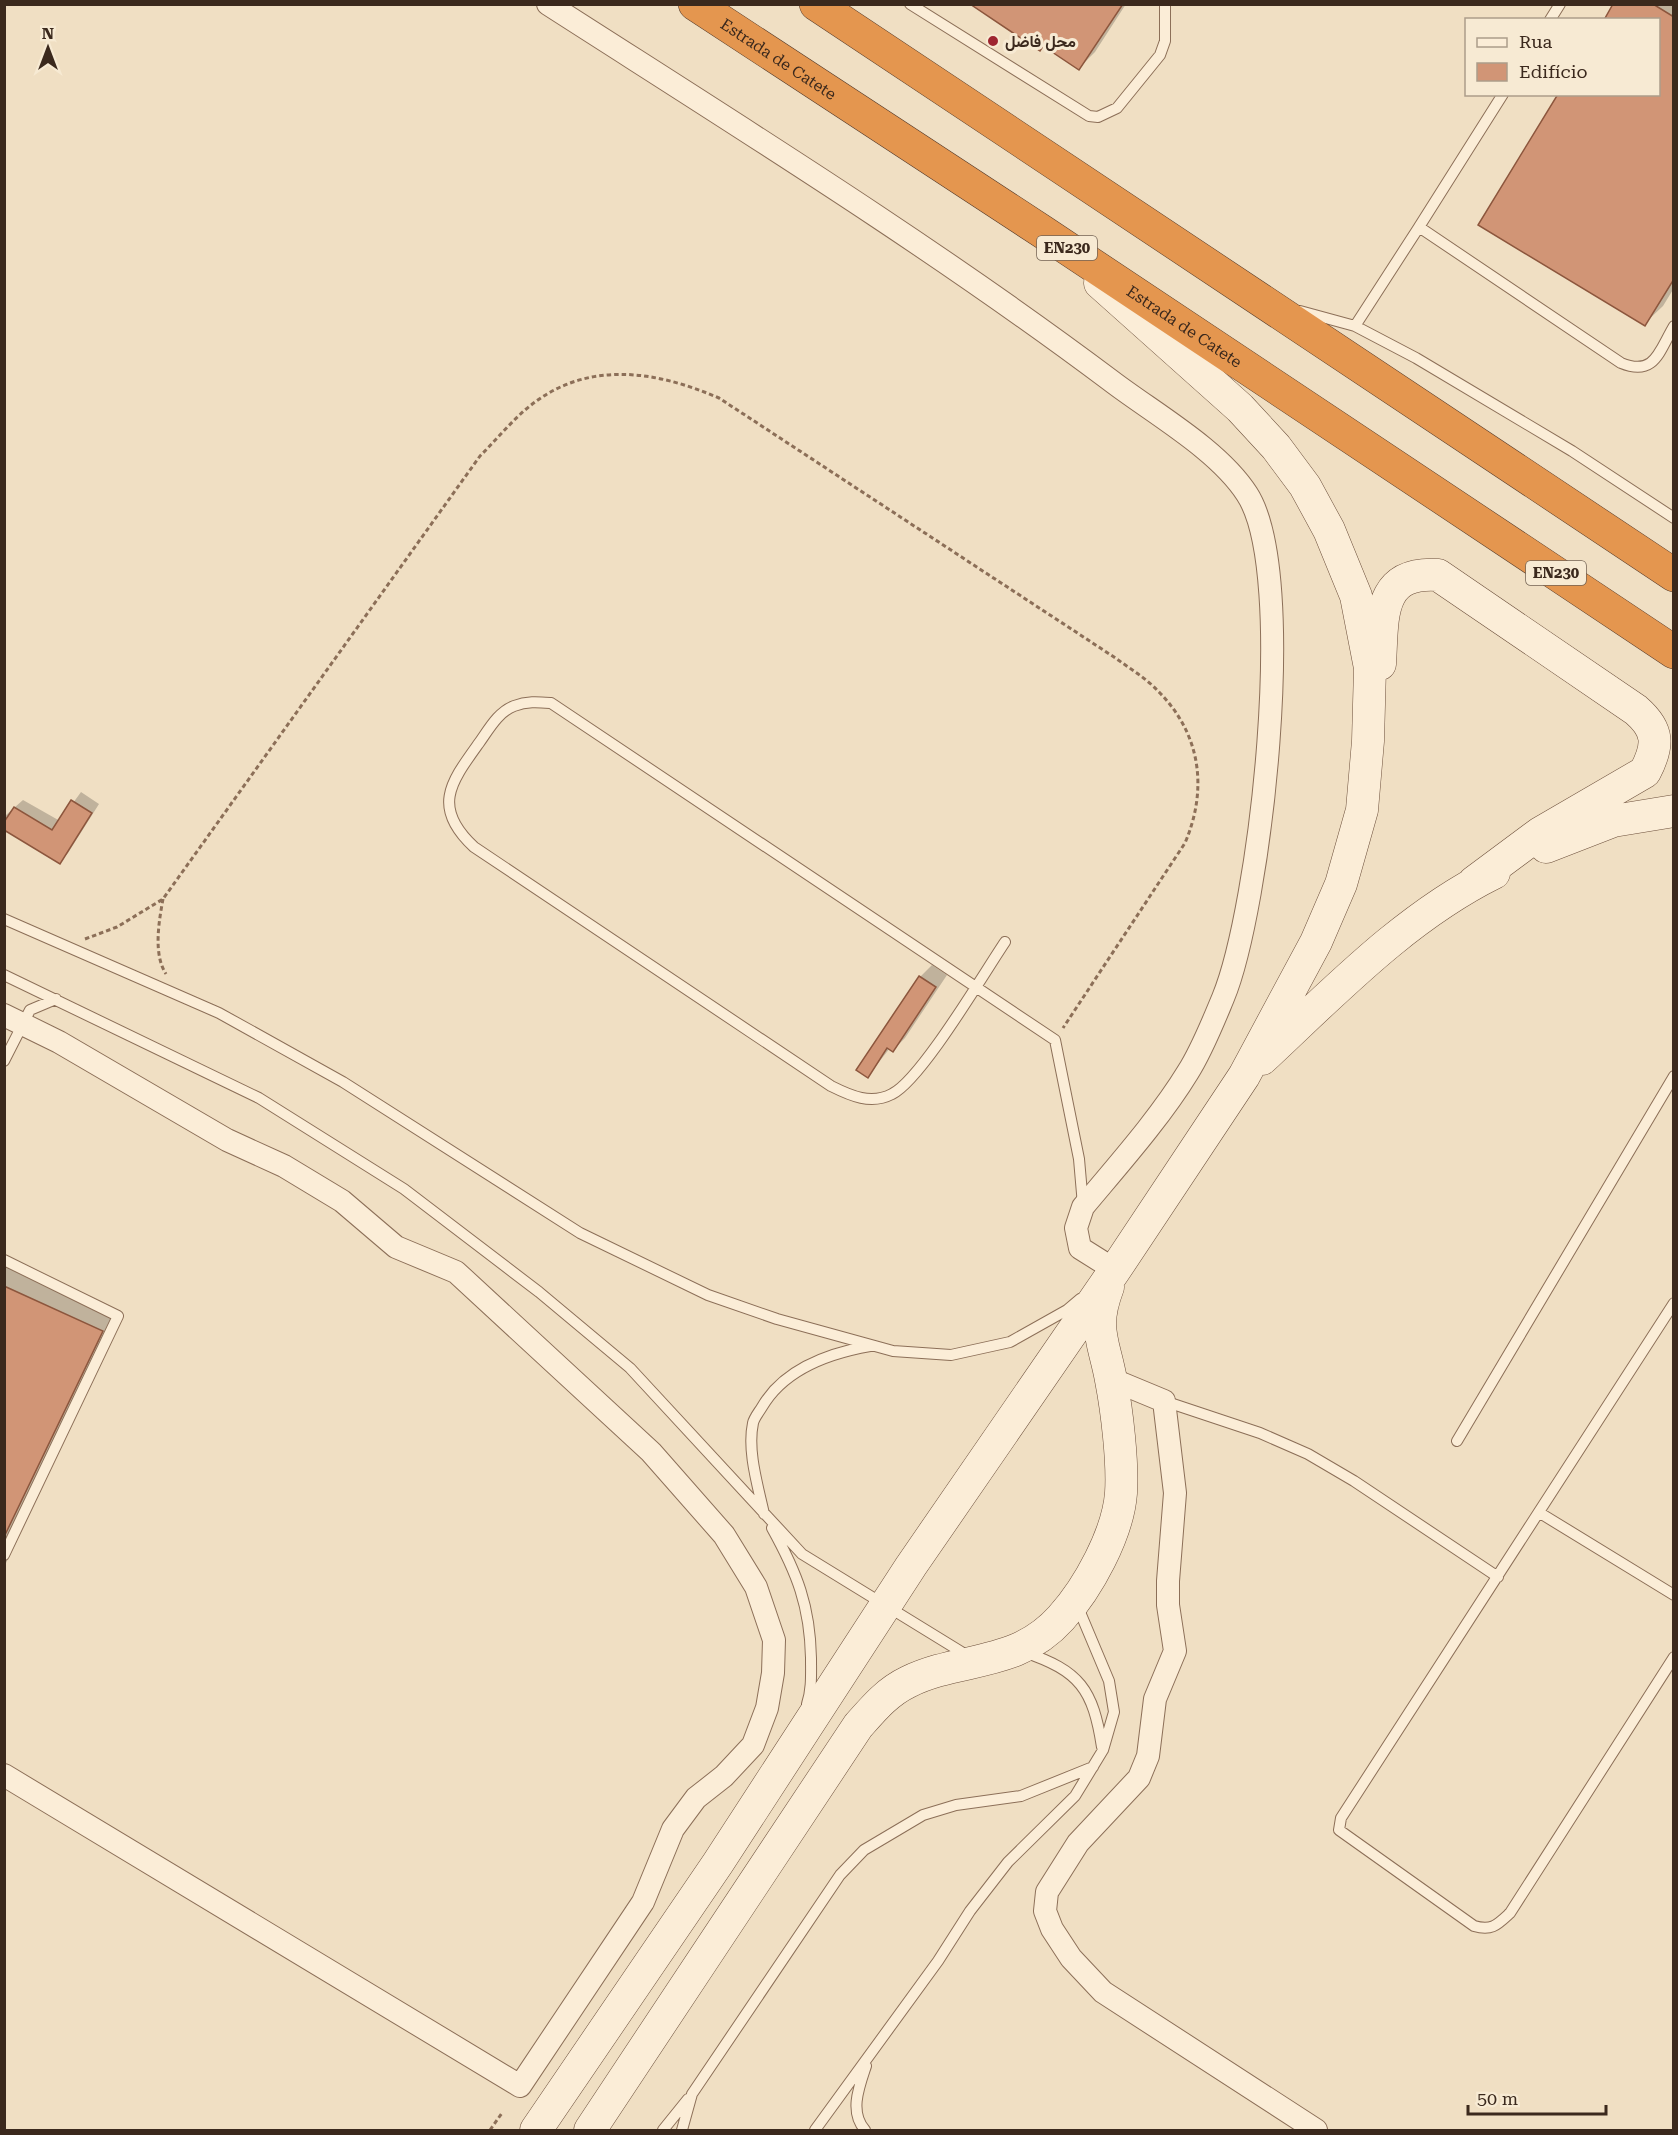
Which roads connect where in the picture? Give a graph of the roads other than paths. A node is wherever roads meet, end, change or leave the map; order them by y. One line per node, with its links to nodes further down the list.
1 (548, 4): 29 (street)
2 (695, 4): 10 (highway, Estrada de Catete / EN230)
3 (910, 4): 4 (lane)
4 (1165, 4)
5 (1560, 4): 7 (lane)
6 (825, 7): 11 (highway)
7 (1551, 18)
8 (1502, 96): 9 (lane)
9 (1419, 226): 12 (lane); 13 (lane)
10 (1043, 232): 16 (highway, Estrada de Catete / EN230); 17 (street)
11 (1260, 300): 12 (lane); 15 (highway)
12 (1355, 326): 14 (lane)
13 (1674, 326)
14 (1674, 518)
15 (1674, 575)
16 (1674, 652)
17 (1362, 810): 19 (street); 27 (street)
18 (1674, 811): 19 (street)
19 (1474, 882): 27 (street)
20 (4, 919): 33 (lane)
21 (1005, 942): 23 (lane)
22 (4, 975): 24 (lane)
23 (975, 986): 23 (lane); 29 (lane)
24 (56, 999): 25 (lane); 38 (lane)
25 (13, 1020): 26 (lane); 50 (street)
26 (4, 1061)
27 (1244, 1076): 31 (street)
28 (1674, 1076): 36 (lane)
29 (1083, 1207): 31 (street)
30 (4, 1260): 39 (lane)
31 (1115, 1270): 33 (lane); 34 (street); 43 (street)
32 (1674, 1303): 37 (lane)
33 (874, 1346): 38 (lane)
34 (1111, 1379): 35 (street); 42 (street)
35 (1164, 1401): 40 (lane); 59 (street)
36 (1457, 1441)
37 (1540, 1513): 40 (lane); 41 (lane)
38 (764, 1514): 43 (lane); 48 (lane)
39 (4, 1555)
40 (1498, 1577): 45 (lane)
41 (1674, 1595)
42 (1074, 1599): 44 (street); 47 (lane)
43 (884, 1607): 46 (lane); 48 (street)
44 (1018, 1650): 46 (street); 47 (lane)
45 (1674, 1657)
46 (981, 1663): 54 (street)
47 (1103, 1750): 49 (lane)
48 (788, 1755): 53 (street)
49 (1093, 1767): 51 (lane); 52 (lane)
50 (4, 1775)
51 (870, 2055): 57 (lane); 58 (lane)
52 (692, 2094): 55 (lane); 56 (lane)
53 (536, 2130)
54 (590, 2130)
55 (663, 2130)
56 (682, 2130)
57 (815, 2130)
58 (865, 2130)
59 (1316, 2130)

